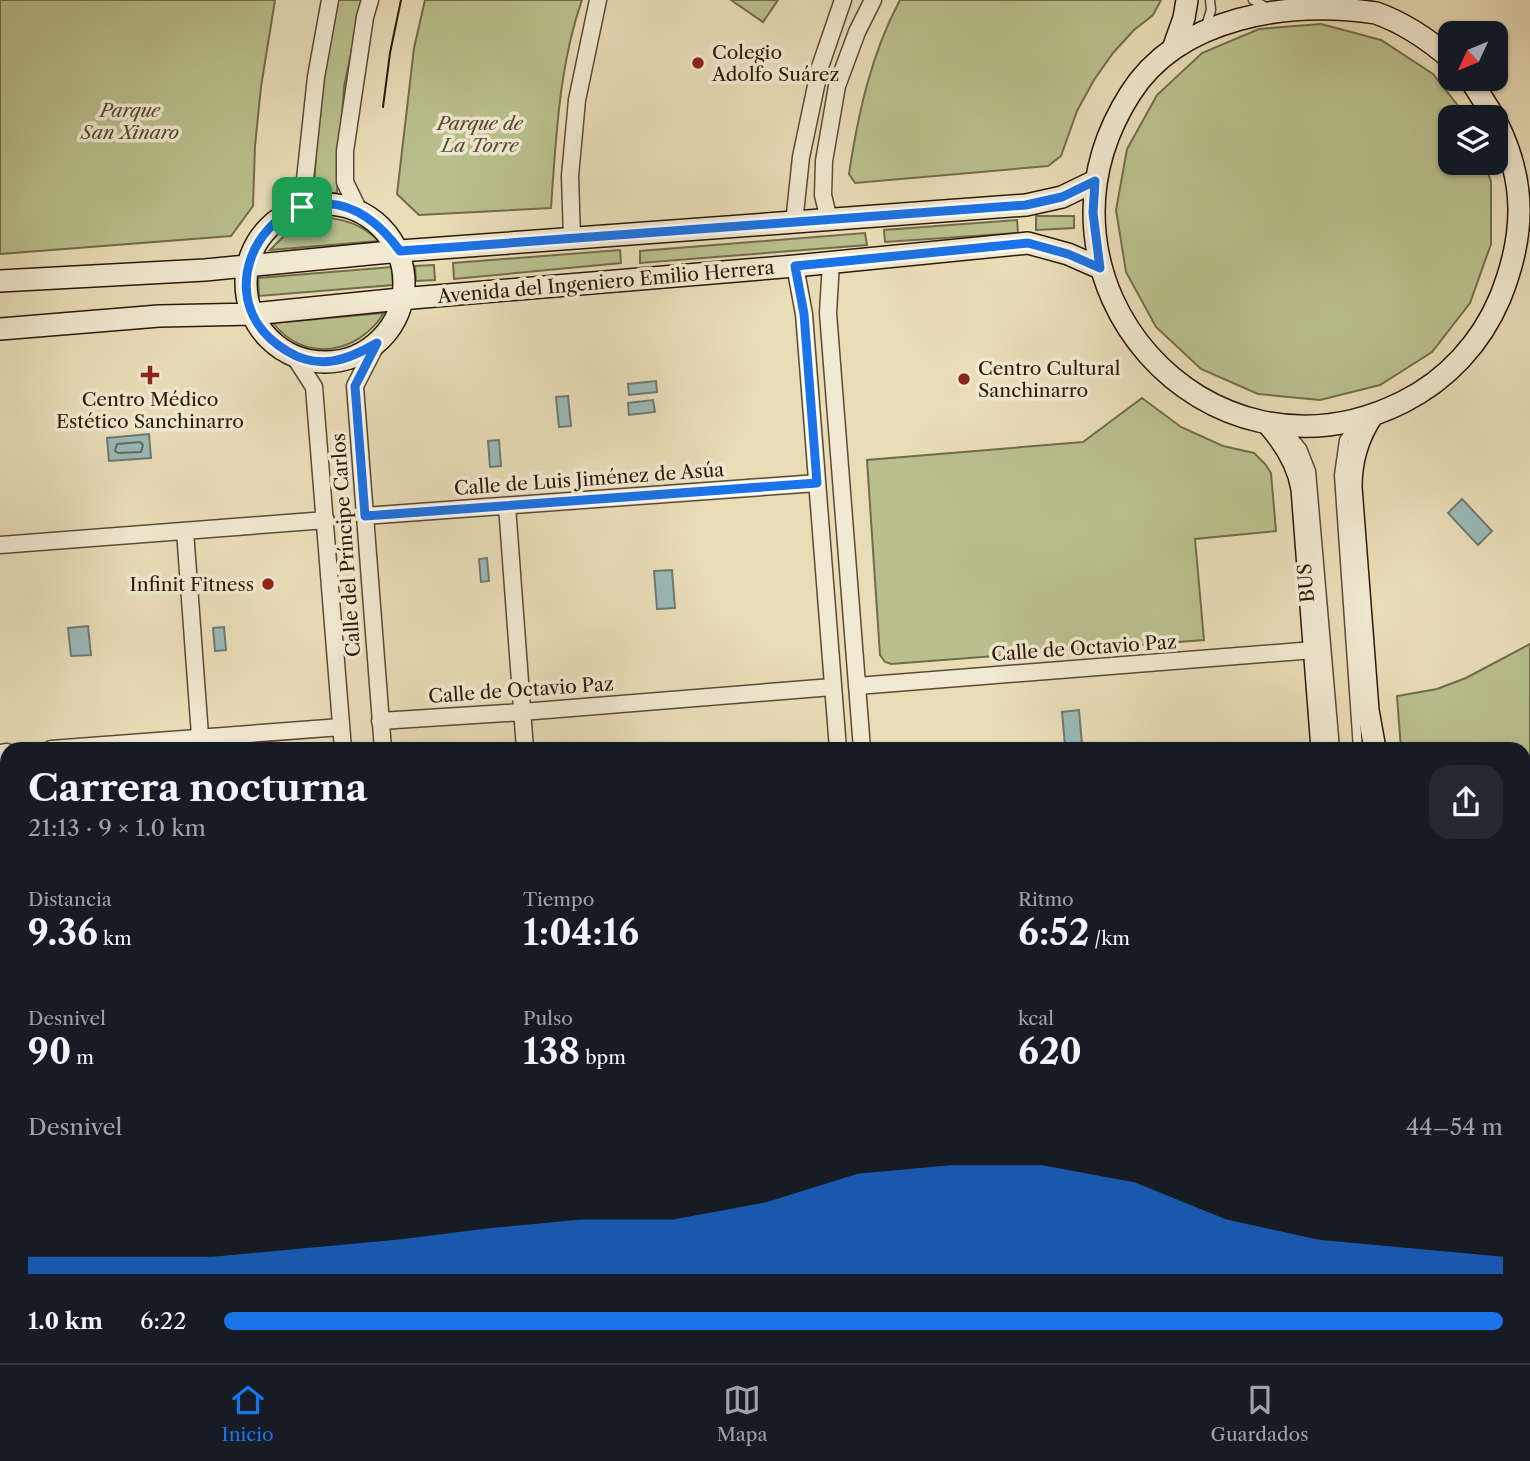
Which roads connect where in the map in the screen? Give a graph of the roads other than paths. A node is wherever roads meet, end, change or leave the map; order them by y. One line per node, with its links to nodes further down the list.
1 (330, 0): 14 (street)
2 (370, 0): 16 (street)
3 (598, 0): 19 (street)
4 (843, 0): 18 (street)
5 (873, 0): 17 (street)
6 (1187, 0): 10 (street)
7 (1210, 0): 9 (lane)
8 (1272, 2): 9 (street); 11 (street)
9 (1206, 26): 10 (street)
10 (1174, 46): 13 (street)
11 (1438, 48)
12 (1508, 152): 15 (street)
13 (1095, 181): 17 (street); 25 (street)
14 (302, 207): 16 (street); 23 (street)
15 (1525, 208): 24 (street)
16 (359, 211): 20 (street)
17 (829, 220): 18 (street)
18 (794, 223): 19 (street)
19 (572, 237): 20 (street)
20 (400, 251): 23 (street); 27 (street)
21 (831, 262): 22 (street, Avenida del Ingeniero Emilio Herrera); 25 (street, Avenida del Ingeniero Emilio Herrera); 41 (street)
22 (795, 266): 27 (street, Avenida del Ingeniero Emilio Herrera); 34 (street)
23 (248, 267): 26 (street); 28 (street)
24 (1520, 267): 32 (street)
25 (1100, 268): 33 (street)
26 (0, 281)
27 (400, 299): 28 (street, Avenida del Ingeniero Emilio Herrera); 30 (street)
28 (253, 314): 29 (street, Avenida del Ingeniero Emilio Herrera); 31 (street)
29 (0, 329)
30 (377, 343): 31 (street); 36 (street, Calle del Príncipe Carlos)
31 (294, 356): 37 (street, Calle del Príncipe Carlos)
32 (1364, 418): 33 (street); 55 (lane, BUS); 56 (street)
33 (1275, 423): 40 (street); 54 (lane, BUS)
34 (817, 483): 35 (street, Calle de Luis Jiménez de Asúa); 42 (street)
35 (507, 506): 36 (street, Calle de Luis Jiménez de Asúa); 43 (street)
36 (365, 516): 44 (street, Calle del Príncipe Carlos)
37 (326, 520): 38 (street); 45 (street, Calle del Príncipe Carlos)
38 (185, 531): 39 (street); 46 (street)
39 (0, 545)
40 (1314, 650): 41 (street, Calle de Octavio Paz); 53 (street)
41 (857, 686): 52 (street)
42 (832, 688): 43 (street, Calle de Octavio Paz); 51 (street)
43 (522, 712): 44 (street, Calle de Octavio Paz); 50 (street)
44 (380, 721): 49 (street, Calle del Príncipe Carlos)
45 (341, 727): 47 (street); 48 (street, Calle del Príncipe Carlos)
46 (201, 742)
47 (210, 742)
48 (342, 742)
49 (382, 742)
50 (524, 742)
51 (837, 742)
52 (861, 742)
53 (1321, 742)
54 (1334, 742)
55 (1358, 742)
56 (1374, 742)

